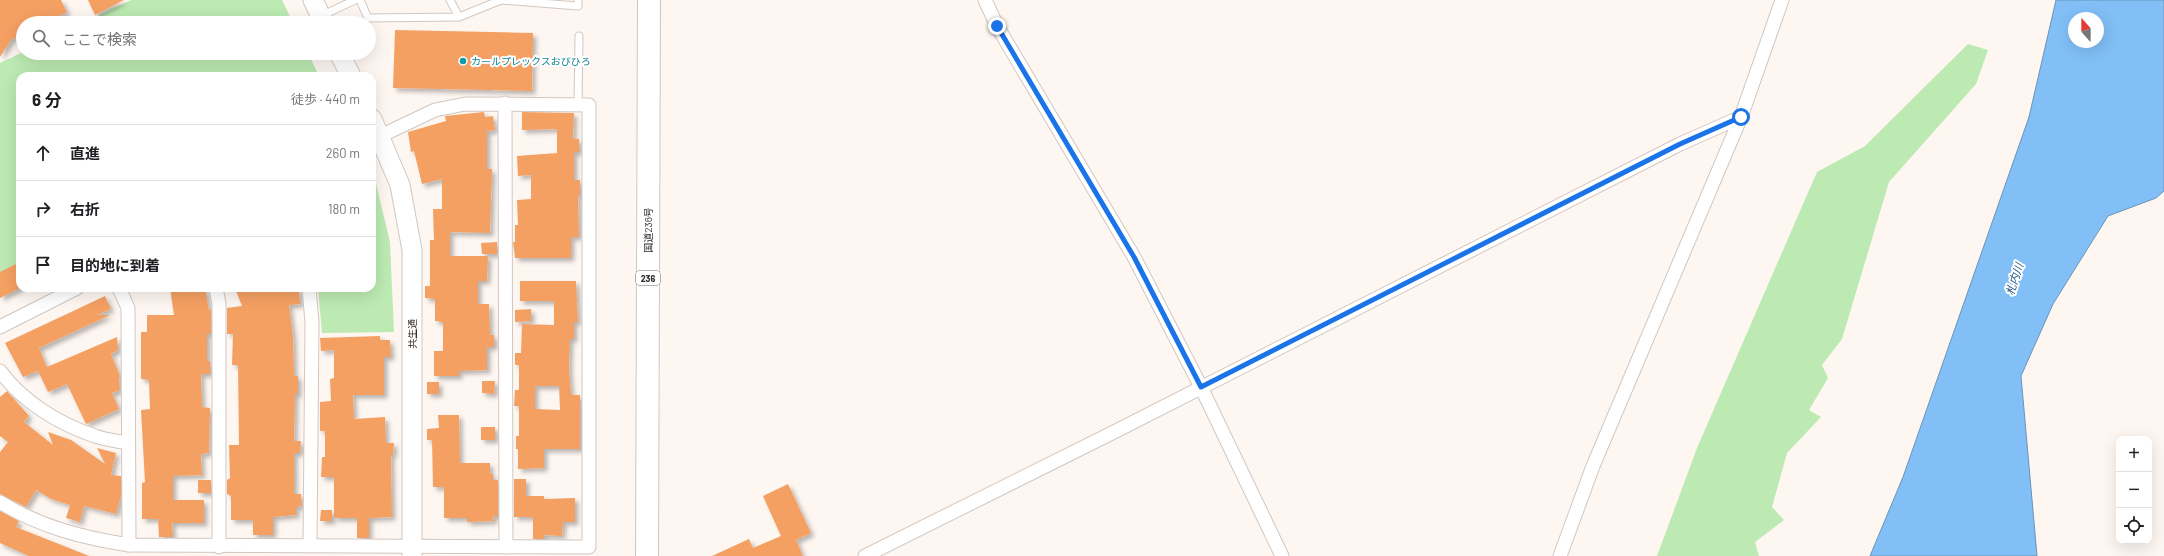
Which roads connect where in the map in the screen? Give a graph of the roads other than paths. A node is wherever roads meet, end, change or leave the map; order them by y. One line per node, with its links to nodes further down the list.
1 (355, 0): 9 (lane)
2 (360, 0): 10 (lane)
3 (450, 0): 11 (lane)
4 (578, 0): 8 (lane)
5 (648, 0): 35 (highway, 国道236号 / 236)
6 (986, 0): 26 (street)
7 (1782, 0): 18 (street)
8 (561, 2): 11 (lane)
9 (319, 13)
10 (367, 16)
11 (459, 17): 12 (lane)
12 (376, 18)
13 (579, 36): 17 (lane)
14 (343, 60): 15 (street)
15 (349, 72)
16 (505, 103): 17 (street); 19 (street); 32 (street)
17 (578, 105): 32 (street)
18 (1741, 117): 26 (street); 38 (street)
19 (376, 138): 34 (street, 共生通)
20 (69, 292): 24 (street)
21 (121, 292): 27 (street)
22 (217, 292): 31 (street)
23 (309, 292): 30 (street)
24 (0, 327)
25 (0, 371): 27 (street)
26 (1201, 387): 36 (street); 37 (street)
27 (128, 443): 29 (street)
28 (0, 502): 29 (street)
29 (129, 545): 33 (street)
30 (310, 545): 31 (street); 34 (street)
31 (219, 546): 33 (street)
32 (506, 547): 34 (street)
33 (195, 551)
34 (412, 551)
35 (647, 556)
36 (865, 556)
37 (1282, 556)
38 (1560, 556)

